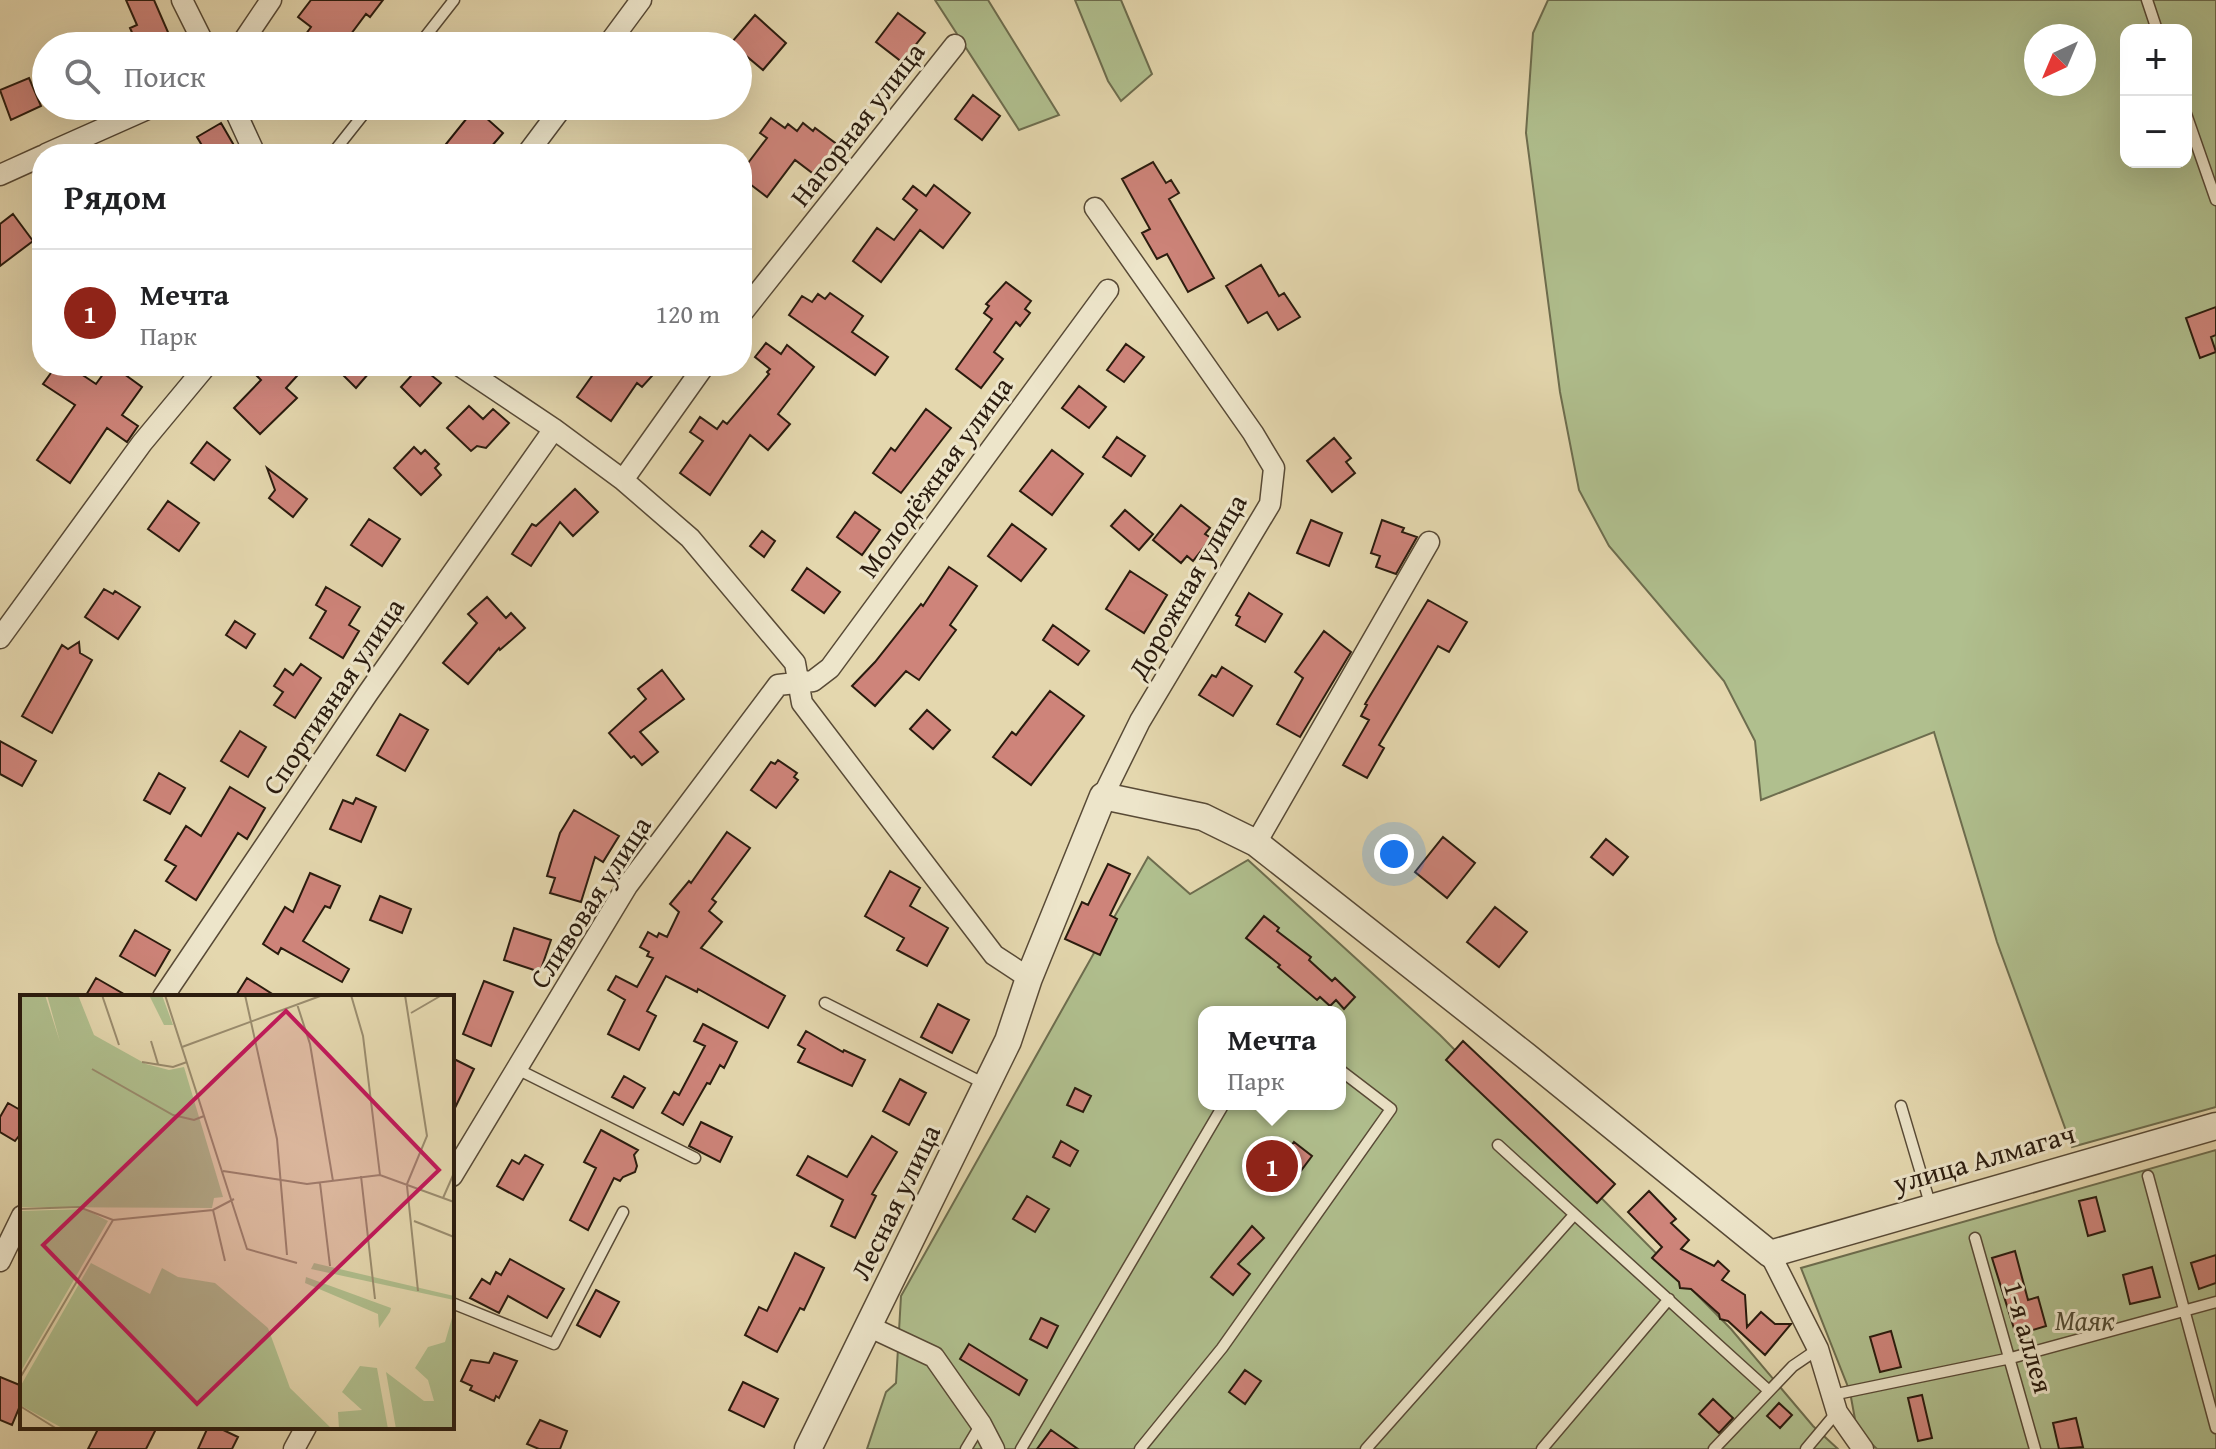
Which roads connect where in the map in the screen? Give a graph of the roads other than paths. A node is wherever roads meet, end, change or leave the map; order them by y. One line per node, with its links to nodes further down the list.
1 (182, 0): 7 (street)
2 (271, 0): 8 (street)
3 (454, 0): 9 (lane)
4 (641, 0): 10 (street)
5 (2147, 0): 6 (lane)
6 (2155, 24)
7 (198, 32)
8 (249, 32)
9 (429, 32)
10 (617, 32)
11 (955, 45): 26 (street, Нагорная улица)
12 (123, 120): 17 (street)
13 (239, 120): 18 (street)
14 (359, 120): 19 (lane)
15 (552, 120): 20 (street)
16 (2192, 131): 23 (lane)
17 (69, 144)
18 (250, 144)
19 (340, 144)
20 (534, 144)
21 (32, 160): 22 (street)
22 (0, 175)
23 (2216, 200)
24 (1095, 208): 35 (street, Дорожная улица)
25 (1108, 290): 34 (street, Молодёжная улица)
26 (752, 300)
27 (198, 376): 33 (street)
28 (475, 376): 30 (street)
29 (697, 376): 31 (street)
30 (554, 429): 31 (street); 38 (street, Спортивная улица)
31 (623, 480): 34 (street)
32 (1429, 542): 36 (street)
33 (0, 638)
34 (798, 683): 37 (street); 40 (street, Сливовая улица)
35 (1103, 796): 36 (street); 37 (street, Лесная улица)
36 (1256, 843): 55 (street)
37 (1029, 978): 42 (street, Лесная улица)
38 (164, 995)
39 (825, 1003): 42 (lane)
40 (517, 1069): 47 (lane); 48 (street, Сливовая улица)
41 (1346, 1075): 74 (lane)
42 (987, 1085): 61 (street, Лесная улица)
43 (1901, 1106): 50 (lane)
44 (1220, 1110): 73 (lane)
45 (2216, 1126): 50 (street, улица Алмагач)
46 (1498, 1145): 52 (lane)
47 (695, 1158)
48 (454, 1173)
49 (2148, 1176): 60 (lane)
50 (1931, 1207): 55 (street, улица Алмагач)
51 (623, 1212): 59 (lane)
52 (1573, 1216): 57 (lane); 75 (lane)
53 (20, 1220): 56 (street)
54 (1975, 1238): 63 (lane, 1-я аллея)
55 (1770, 1254): 62 (street)
56 (0, 1261)
57 (1669, 1299): 64 (lane); 76 (lane)
58 (2216, 1302): 60 (lane)
59 (454, 1304)
60 (2186, 1310): 63 (lane); 67 (lane)
61 (870, 1327): 66 (street); 70 (street, Лесная улица)
62 (1818, 1349): 64 (lane); 65 (street)
63 (2011, 1358): 65 (lane); 80 (lane, 1-я аллея)
64 (1768, 1390): 77 (lane)
65 (1834, 1404): 78 (lane); 79 (street)
66 (981, 1424): 71 (lane); 72 (street)
67 (2216, 1428)
68 (305, 1429): 69 (street)
69 (294, 1449)
70 (808, 1449)
71 (966, 1449)
72 (994, 1449)
73 (1021, 1449)
74 (1140, 1449)
75 (1366, 1449)
76 (1542, 1449)
77 (1714, 1449)
78 (1806, 1449)
79 (1863, 1449)
80 (2035, 1449)

